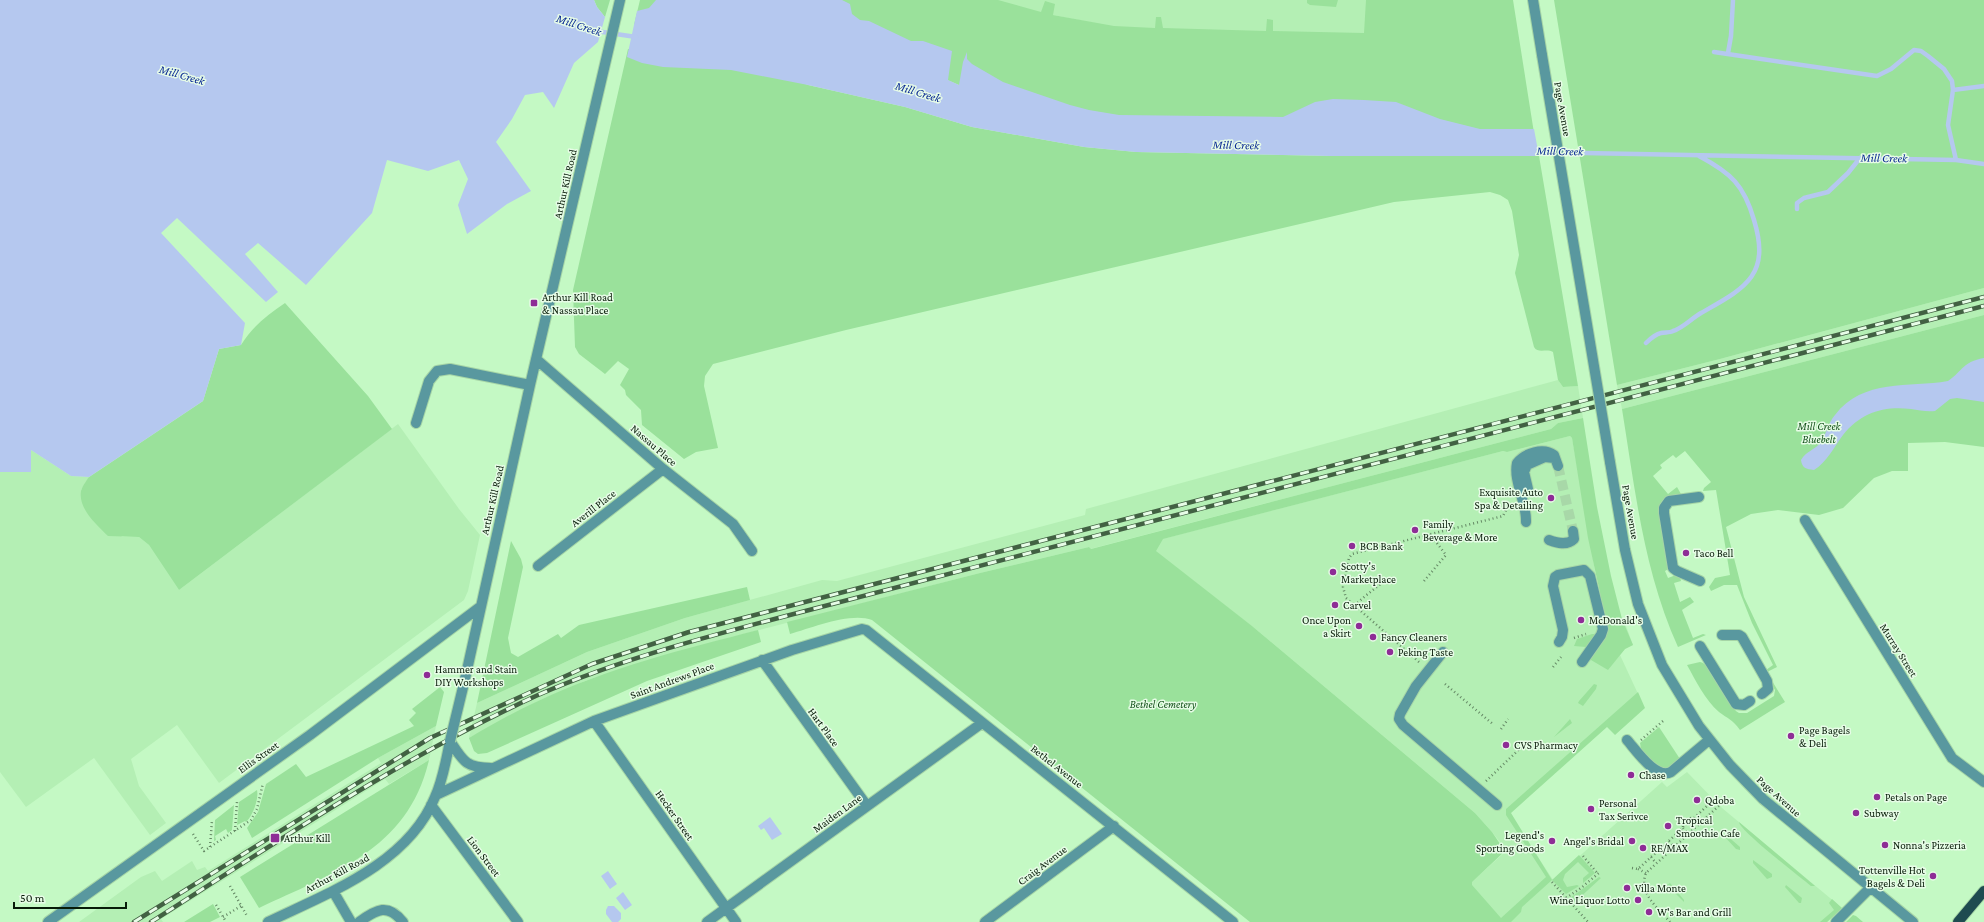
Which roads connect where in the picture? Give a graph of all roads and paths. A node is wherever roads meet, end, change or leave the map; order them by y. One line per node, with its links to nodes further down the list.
1 (620, 0): 3 (street, Arthur Kill Road)
2 (1533, 0): 44 (street, Page Avenue, bridge)
3 (536, 359): 4 (street, Arthur Kill Road); 7 (street, Nassau Place)
4 (530, 385): 5 (street); 21 (street, Arthur Kill Road)
5 (416, 423)
6 (1557, 462): 11 (street)
7 (663, 469): 15 (street, Nassau Place); 16 (street, Averill Place)
8 (1699, 497): 18 (street)
9 (1506, 510): 13 (path)
10 (1805, 520): 51 (street, Murray Street)
11 (1526, 522)
12 (1573, 531): 14 (street)
13 (1430, 534): 19 (path); 20 (path)
14 (1549, 540)
15 (752, 551)
16 (538, 566)
17 (1388, 576): 20 (path)
18 (1700, 580)
19 (1424, 582)
20 (1355, 606): 32 (path)
21 (480, 607): 45 (street, Arthur Kill Road, bridge); 86 (street, Ellis Street)
22 (866, 630): 30 (street, Saint Andrews Place); 40 (street, Bethel Avenue)
23 (1589, 633): 26 (path)
24 (1722, 635): 35 (street)
25 (1559, 642): 31 (street)
26 (1572, 644)
27 (1700, 646): 36 (street)
28 (1443, 652): 59 (street)
29 (1561, 657): 33 (path)
30 (762, 660): 38 (street, Saint Andrews Place); 60 (street, Hart Place)
31 (1582, 662)
32 (1424, 666)
33 (1553, 667)
34 (1445, 684): 41 (path)
35 (1762, 694)
36 (1750, 701)
37 (1508, 719): 42 (path)
38 (594, 721): 50 (street, Saint Andrews Place); 84 (street, Hecker Street)
39 (1663, 721): 47 (path)
40 (982, 723): 60 (street, Maiden Lane); 62 (street, Bethel Avenue)
41 (1494, 725)
42 (1500, 728)
43 (1627, 740): 44 (street)
44 (1709, 740): 78 (street, Page Avenue)
45 (450, 741): 50 (street, Saint Andrews Place); 54 (street, Arthur Kill Road)
46 (1528, 741): 49 (path)
47 (1641, 741)
48 (1516, 745): 49 (path)
49 (1520, 748): 53 (path)
50 (493, 768): 54 (street, Saint Andrews Place)
51 (1984, 782)
52 (263, 783): 64 (path)
53 (1482, 784)
54 (436, 795): 58 (street, Arthur Kill Road)
55 (1718, 796): 63 (path)
56 (237, 802): 64 (path)
57 (1723, 802): 66 (path)
58 (431, 805): 79 (street, Arthur Kill Road); 91 (street, Lion Street)
59 (1497, 805)
60 (867, 806): 84 (street, Maiden Lane)
61 (212, 819): 68 (path)
62 (1114, 826): 94 (street, Craig Avenue); 95 (street, Bethel Avenue)
63 (1683, 828): 66 (path); 67 (path)
64 (235, 831): 68 (path)
65 (193, 834): 68 (path)
66 (1688, 834): 69 (path)
67 (1669, 841): 69 (path); 71 (path)
68 (210, 847)
69 (1674, 847): 72 (path)
70 (1583, 856): 81 (path)
71 (1651, 857): 72 (path); 74 (path)
72 (1656, 863): 75 (path)
73 (1632, 868): 74 (path)
74 (1638, 869): 75 (path)
75 (1646, 873): 97 (path)
76 (1552, 882): 81 (path)
77 (230, 886): 83 (path)
78 (1871, 887): 98 (street); 99 (street, Page Avenue)
79 (333, 891): 87 (street, Arthur Kill Road); 88 (street)
80 (1984, 891): 100 (main road)
81 (1566, 898): 96 (path)
82 (216, 905): 83 (path)
83 (241, 906): 85 (path)
84 (726, 908): 92 (street, Maiden Lane); 93 (street, Hecker Street)
85 (247, 916)
86 (48, 922)
87 (268, 922)
88 (351, 922)
89 (359, 922): 90 (street)
90 (403, 922)
91 (518, 922)
92 (707, 922)
93 (736, 922)
94 (985, 922)
95 (1233, 922)
96 (1588, 922)
97 (1670, 922)
98 (1836, 922)
99 (1913, 922)
100 (1958, 922)

